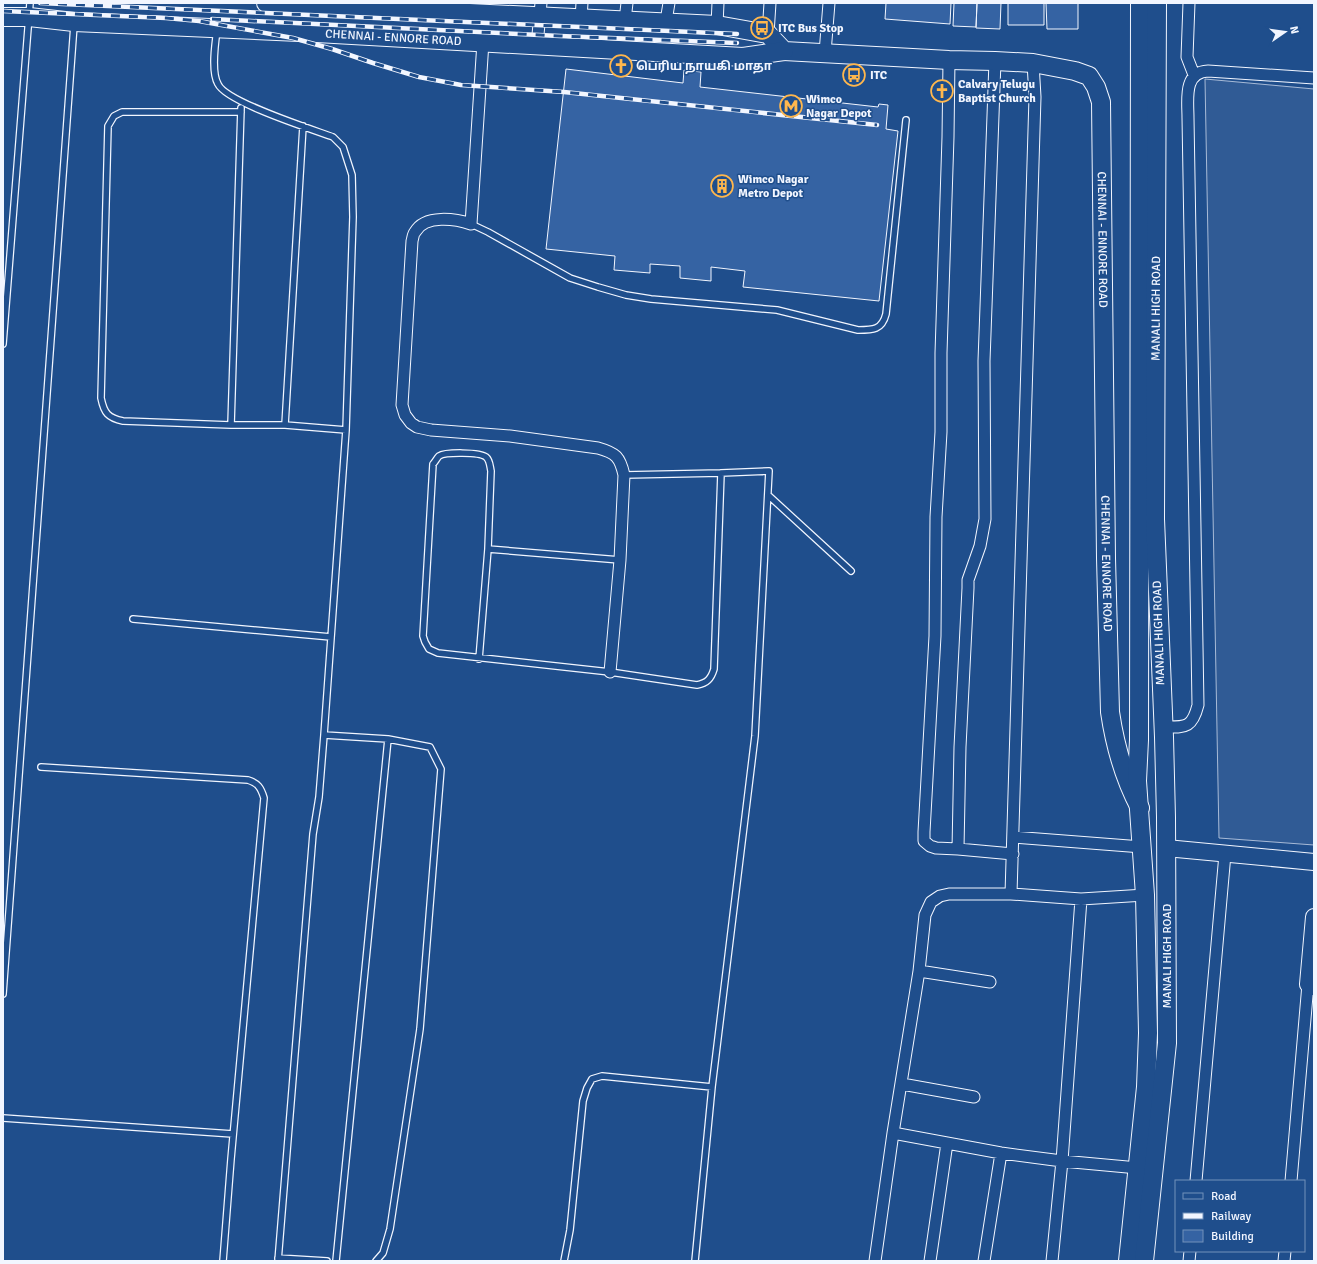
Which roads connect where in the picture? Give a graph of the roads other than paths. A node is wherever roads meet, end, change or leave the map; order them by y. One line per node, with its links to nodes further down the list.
1 (266, 3): 9 (main road)
2 (669, 3): 19 (street)
3 (718, 3): 21 (street)
4 (770, 3): 23 (street)
5 (829, 3): 27 (street)
6 (1140, 3): 53 (main road, MANALI HIGH ROAD)
7 (1157, 3): 56 (main road, MANALI HIGH ROAD)
8 (1189, 3): 31 (street)
9 (310, 4): 10 (main road)
10 (353, 5): 11 (main road)
11 (405, 6): 12 (main road)
12 (454, 7): 13 (main road)
13 (496, 8): 14 (main road)
14 (540, 9): 16 (main road); 25 (street)
15 (29, 10): 18 (main road, CHENNAI - ENNORE ROAD); 20 (main road, CHENNAI - ENNORE ROAD); 38 (lane)
16 (582, 10): 17 (main road)
17 (626, 11): 19 (main road)
18 (3, 17)
19 (666, 21): 21 (main road)
20 (74, 22): 22 (main road, CHENNAI - ENNORE ROAD); 77 (lane)
21 (717, 24): 23 (main road)
22 (217, 29): 24 (main road, CHENNAI - ENNORE ROAD); 33 (lane)
23 (768, 34): 26 (main road)
24 (483, 42): 25 (main road, CHENNAI - ENNORE ROAD); 37 (street)
25 (537, 45): 26 (main road, CHENNAI - ENNORE ROAD)
26 (784, 51): 27 (main road, CHENNAI - ENNORE ROAD)
27 (825, 53): 28 (main road, CHENNAI - ENNORE ROAD)
28 (949, 60): 29 (main road, CHENNAI - ENNORE ROAD); 66 (street)
29 (995, 61): 30 (main road, CHENNAI - ENNORE ROAD); 66 (street)
30 (1033, 64): 51 (main road, CHENNAI - ENNORE ROAD); 63 (street)
31 (1194, 75): 32 (street); 56 (street)
32 (1314, 78)
33 (241, 102): 34 (lane); 36 (lane)
34 (241, 112): 39 (lane); 39 (lane)
35 (906, 120): 37 (lane)
36 (303, 126): 40 (lane); 41 (lane)
37 (471, 224): 43 (street)
38 (3, 344)
39 (230, 425): 40 (lane)
40 (285, 425): 41 (lane)
41 (346, 430): 49 (lane)
42 (721, 473): 43 (lane); 44 (lane); 52 (lane)
43 (624, 475): 46 (street)
44 (768, 495): 47 (lane); 79 (lane)
45 (488, 549): 46 (lane); 50 (lane); 50 (lane)
46 (620, 560): 52 (street)
47 (851, 571)
48 (132, 619): 49 (lane)
49 (331, 637): 57 (lane)
50 (479, 659): 52 (lane)
51 (1109, 671): 53 (main road); 54 (main road, CHENNAI - ENNORE ROAD)
52 (610, 672)
53 (1140, 673): 55 (main road, MANALI HIGH ROAD)
54 (1110, 712): 55 (main road); 62 (main road, CHENNAI - ENNORE ROAD)
55 (1138, 712): 59 (main road, MANALI HIGH ROAD)
56 (1164, 732): 59 (main road); 61 (main road, MANALI HIGH ROAD)
57 (324, 734): 58 (lane); 90 (lane)
58 (388, 739): 93 (lane); 94 (lane)
59 (1139, 740): 62 (main road, MANALI HIGH ROAD)
60 (41, 767): 83 (lane)
61 (1166, 808): 62 (main road); 65 (main road, MANALI HIGH ROAD)
62 (1140, 810): 64 (main road, MANALI HIGH ROAD)
63 (1013, 838): 64 (street); 67 (street)
64 (1142, 847): 71 (main road, MANALI HIGH ROAD)
65 (1166, 848): 68 (street); 102 (main road, MANALI HIGH ROAD)
66 (958, 849): 67 (street)
67 (1013, 854): 70 (street)
68 (1225, 854): 69 (street); 88 (street)
69 (1314, 862)
70 (1011, 894): 72 (street); 74 (street)
71 (1145, 895): 72 (street); 87 (main road, MANALI HIGH ROAD)
72 (1081, 899): 86 (street)
73 (1314, 917): 76 (street)
74 (919, 971): 75 (street); 78 (street)
75 (990, 982)
76 (1311, 985): 89 (street)
77 (3, 994)
78 (902, 1084): 80 (street); 82 (street)
79 (712, 1087): 95 (lane); 96 (lane)
80 (974, 1097)
81 (3, 1118): 83 (lane)
82 (893, 1133): 84 (street); 97 (street)
83 (233, 1134): 91 (lane)
84 (947, 1143): 85 (street); 98 (street)
85 (1001, 1152): 86 (street); 99 (street)
86 (1062, 1161): 87 (street); 100 (street)
87 (1138, 1168): 101 (main road, MANALI HIGH ROAD)
88 (1196, 1180)
89 (1291, 1180)
90 (278, 1259): 92 (lane)
91 (223, 1261)
92 (327, 1261)
93 (336, 1261)
94 (376, 1261)
95 (564, 1261)
96 (695, 1261)
97 (875, 1261)
98 (930, 1261)
99 (984, 1261)
100 (1052, 1261)
101 (1128, 1261)
102 (1144, 1261)

